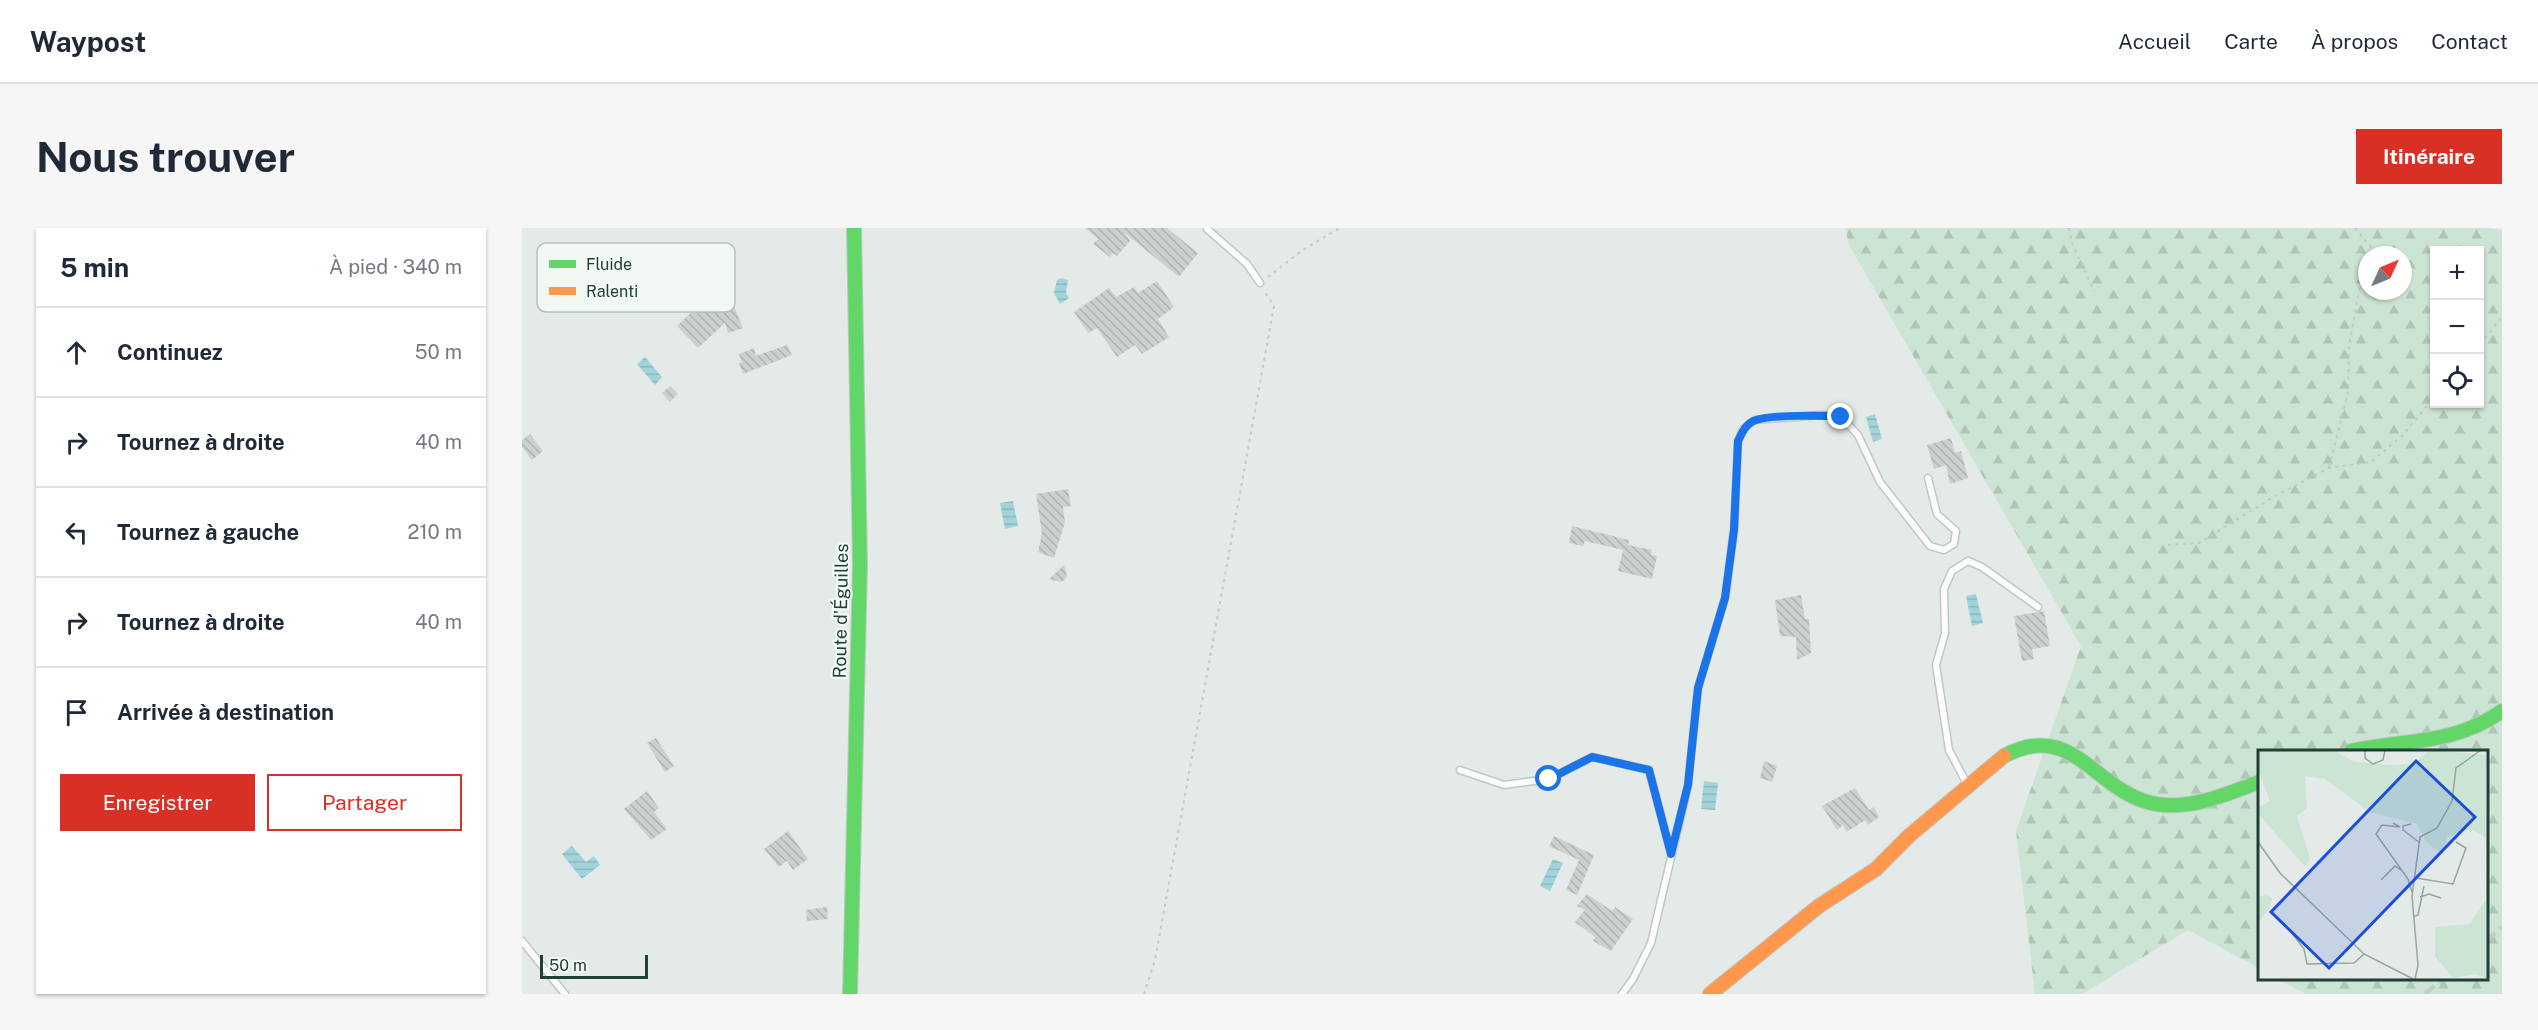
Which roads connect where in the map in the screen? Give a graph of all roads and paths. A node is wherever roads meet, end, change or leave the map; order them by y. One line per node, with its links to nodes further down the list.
1 (854, 228): 25 (street, Route d'Éguilles)
2 (1340, 228): 7 (path)
3 (2069, 228): 8 (path)
4 (2355, 228): 6 (path)
5 (1207, 229): 7 (lane)
6 (2370, 246)
7 (1260, 283): 26 (path)
8 (2094, 291)
9 (2358, 297): 13 (path)
10 (2502, 317): 11 (path)
11 (2484, 339)
12 (2430, 402): 13 (path)
13 (2329, 468): 15 (path)
14 (1928, 478): 22 (lane)
15 (2168, 545)
16 (2038, 607): 21 (lane)
17 (2502, 711): 18 (street)
18 (2356, 750)
19 (1460, 770): 22 (lane)
20 (2258, 782): 21 (street)
21 (1968, 787): 28 (street)
22 (1671, 854): 27 (lane)
23 (522, 940): 24 (lane)
24 (565, 994)
25 (850, 994)
26 (1144, 994)
27 (1622, 994)
28 (1710, 994)

